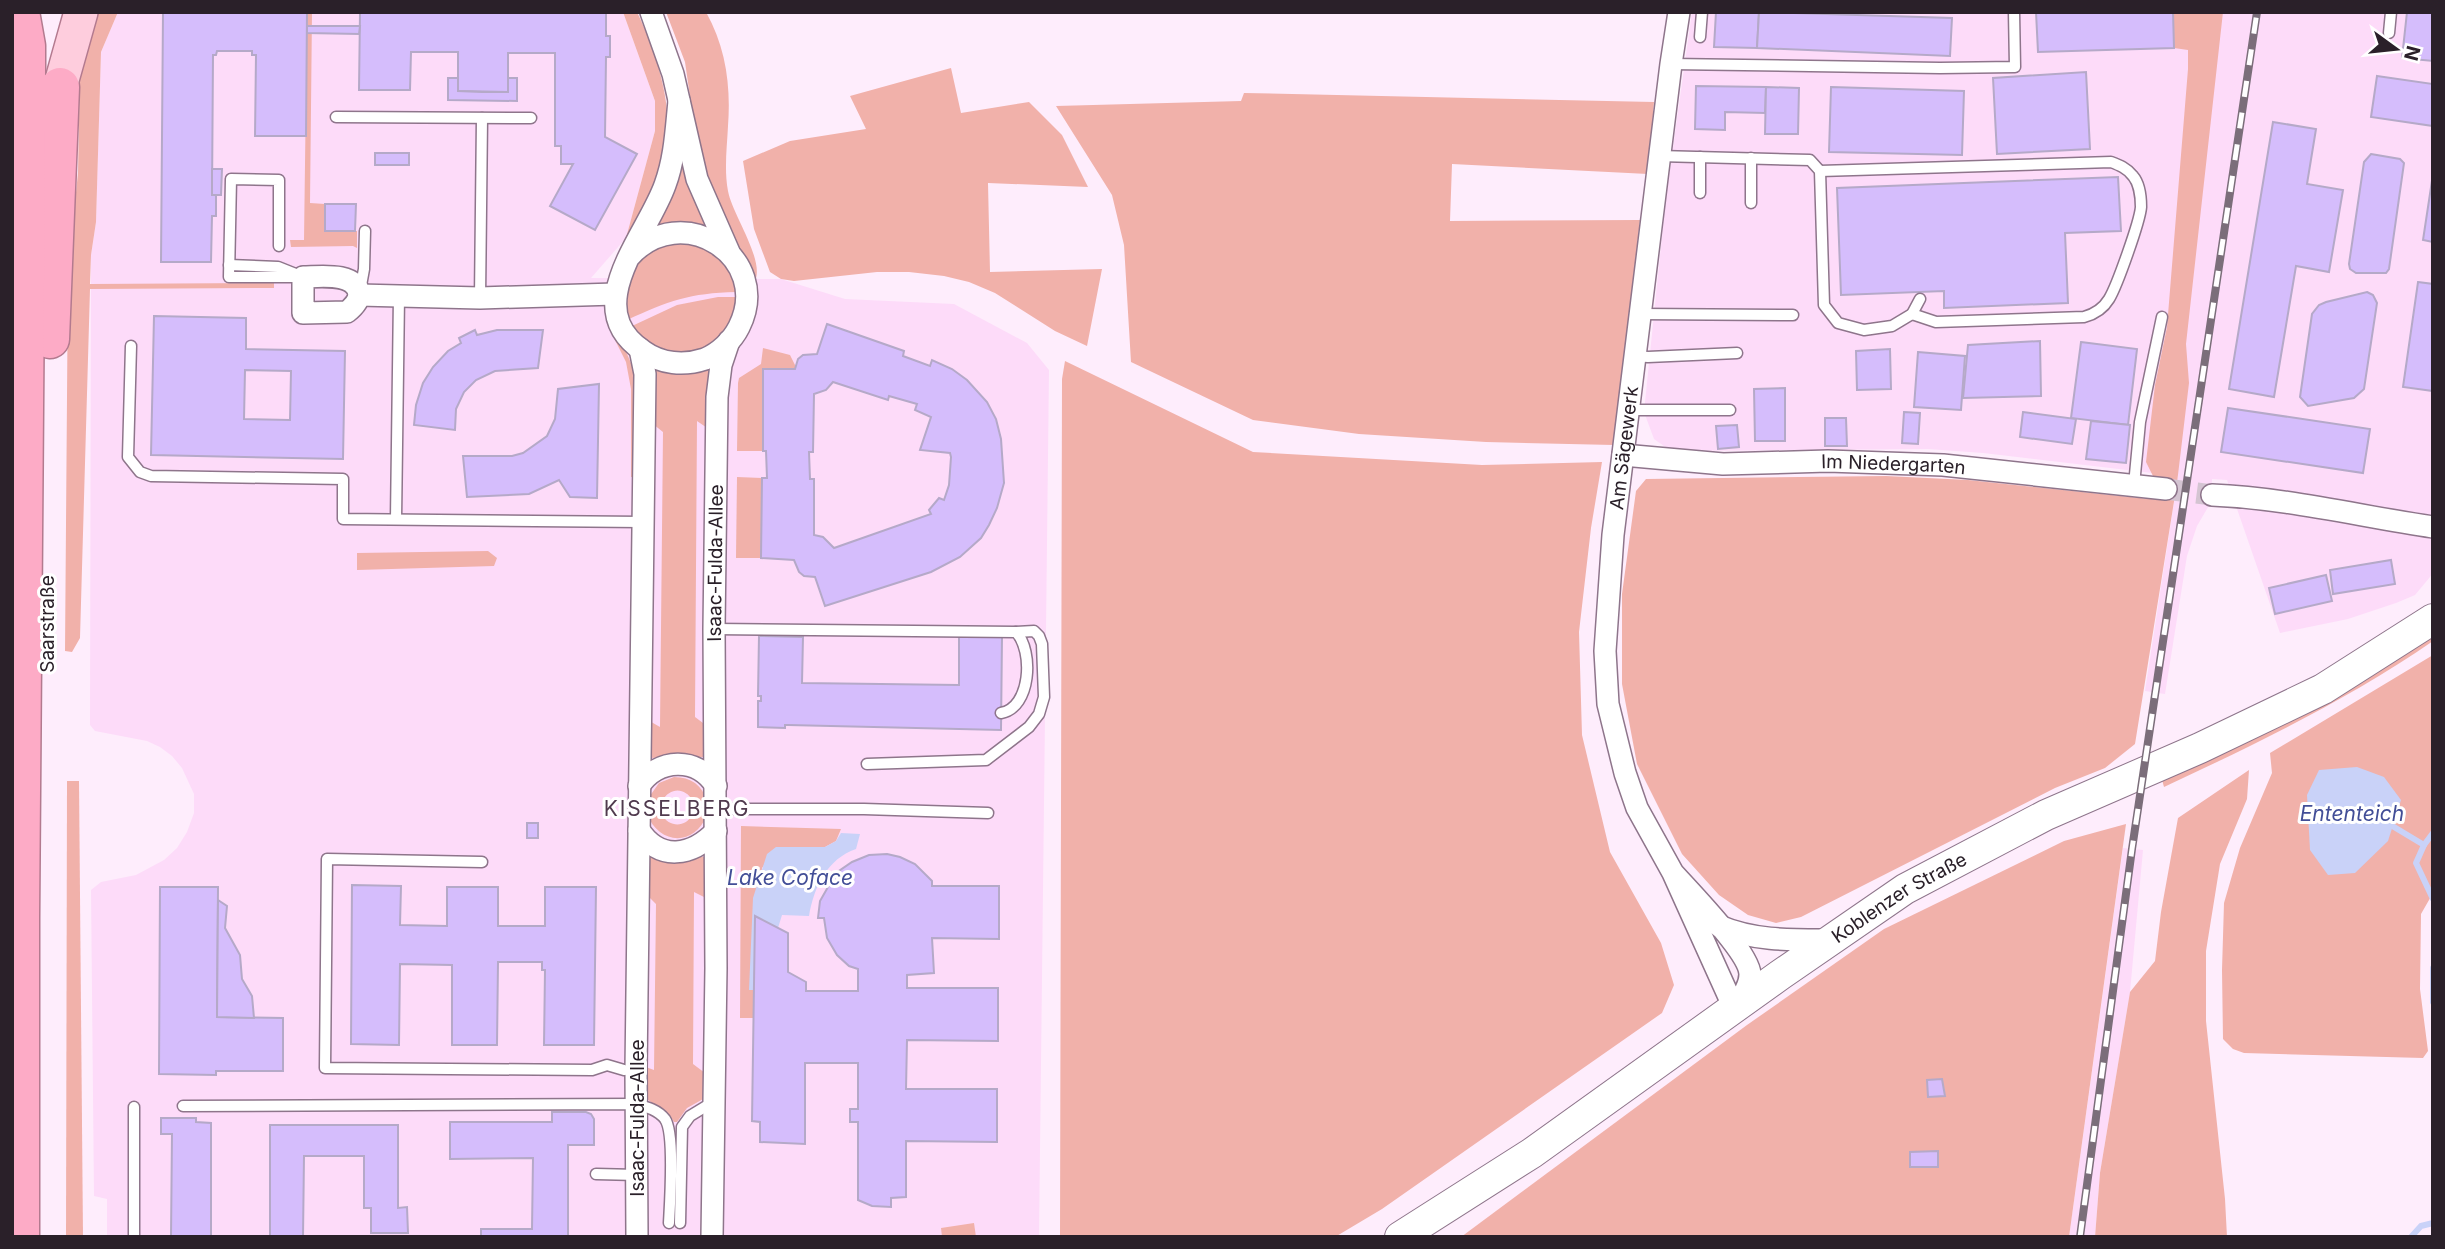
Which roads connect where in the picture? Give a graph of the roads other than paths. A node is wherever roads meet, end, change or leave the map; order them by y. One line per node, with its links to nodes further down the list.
1 (20, 12): 74 (highway, Saarstraße)
2 (62, 12): 12 (main road, Saarstraße)
3 (80, 12): 12 (main road)
4 (651, 12): 13 (street, Isaac-Fulda-Allee)
5 (1679, 12): 11 (street, Am Sägewerk)
6 (1702, 12): 10 (lane)
7 (2014, 12): 11 (lane)
8 (2391, 12): 9 (lane)
9 (2389, 33)
10 (1700, 37)
11 (1671, 64): 17 (street, Am Sägewerk)
12 (60, 87): 75 (highway, Saarstraße)
13 (679, 102): 25 (street, Isaac-Fulda-Allee); 26 (street, Isaac-Fulda-Allee)
14 (336, 117): 15 (lane)
15 (482, 118): 16 (lane); 31 (lane)
16 (531, 118)
17 (1659, 156): 18 (lane); 33 (street, Am Sägewerk)
18 (1700, 157): 19 (lane); 21 (lane)
19 (1751, 158): 20 (lane); 22 (lane)
20 (1820, 171): 34 (lane); 34 (lane)
21 (1700, 193)
22 (1751, 203)
23 (365, 231): 29 (lane)
24 (279, 246): 27 (lane)
25 (729, 253): 26 (street); 37 (street, Isaac-Fulda-Allee)
26 (629, 257): 28 (street, Isaac-Fulda-Allee)
27 (303, 277): 29 (street); 29 (street)
28 (615, 294): 31 (street); 39 (street, Isaac-Fulda-Allee)
29 (359, 295): 30 (street)
30 (398, 296): 31 (street); 48 (lane)
31 (480, 298)
32 (1920, 299): 34 (lane)
33 (1640, 314): 35 (lane); 41 (street, Am Sägewerk)
34 (1912, 314)
35 (1793, 315)
36 (2162, 317): 45 (lane)
37 (729, 341): 39 (street); 52 (street, Isaac-Fulda-Allee)
38 (131, 346): 48 (lane)
39 (640, 349): 49 (street, Isaac-Fulda-Allee)
40 (1737, 353): 41 (lane)
41 (1635, 356): 42 (street, Am Sägewerk)
42 (1628, 410): 43 (lane); 44 (street, Am Sägewerk)
43 (1730, 410)
44 (1623, 455): 45 (street, Im Niedergarten); 63 (street, Am Sägewerk)
45 (2134, 485): 46 (street, Im Niedergarten)
46 (2165, 489)
47 (2212, 495): 50 (street)
48 (396, 519): 49 (lane)
49 (642, 522): 56 (street, Isaac-Fulda-Allee)
50 (2433, 527)
51 (2433, 618): 65 (main road, Koblenzer Straße)
52 (715, 629): 53 (lane); 57 (street, Isaac-Fulda-Allee)
53 (1016, 632): 54 (lane); 55 (lane)
54 (1001, 713)
55 (867, 764)
56 (639, 786): 57 (street); 60 (street, Isaac-Fulda-Allee)
57 (716, 786): 61 (street, Isaac-Fulda-Allee)
58 (728, 809): 59 (lane)
59 (988, 813)
60 (639, 830): 61 (street); 67 (street, Isaac-Fulda-Allee)
61 (716, 831): 68 (street, Isaac-Fulda-Allee)
62 (482, 862): 67 (lane)
63 (1673, 873): 64 (street, Am Sägewerk); 66 (street, Am Sägewerk)
64 (1718, 926): 65 (street); 66 (street, Am Sägewerk)
65 (1830, 940): 66 (main road, Koblenzer Straße)
66 (1734, 1008): 79 (main road, Koblenzer Straße)
67 (630, 1070): 69 (street, Isaac-Fulda-Allee)
68 (714, 1101): 69 (lane); 78 (street, Isaac-Fulda-Allee)
69 (636, 1104): 70 (lane); 73 (street, Isaac-Fulda-Allee)
70 (183, 1106)
71 (134, 1107): 76 (lane)
72 (596, 1174): 73 (lane)
73 (637, 1175): 77 (street, Isaac-Fulda-Allee)
74 (20, 1237)
75 (47, 1237)
76 (134, 1237)
77 (637, 1237)
78 (712, 1237)
79 (1400, 1237)

